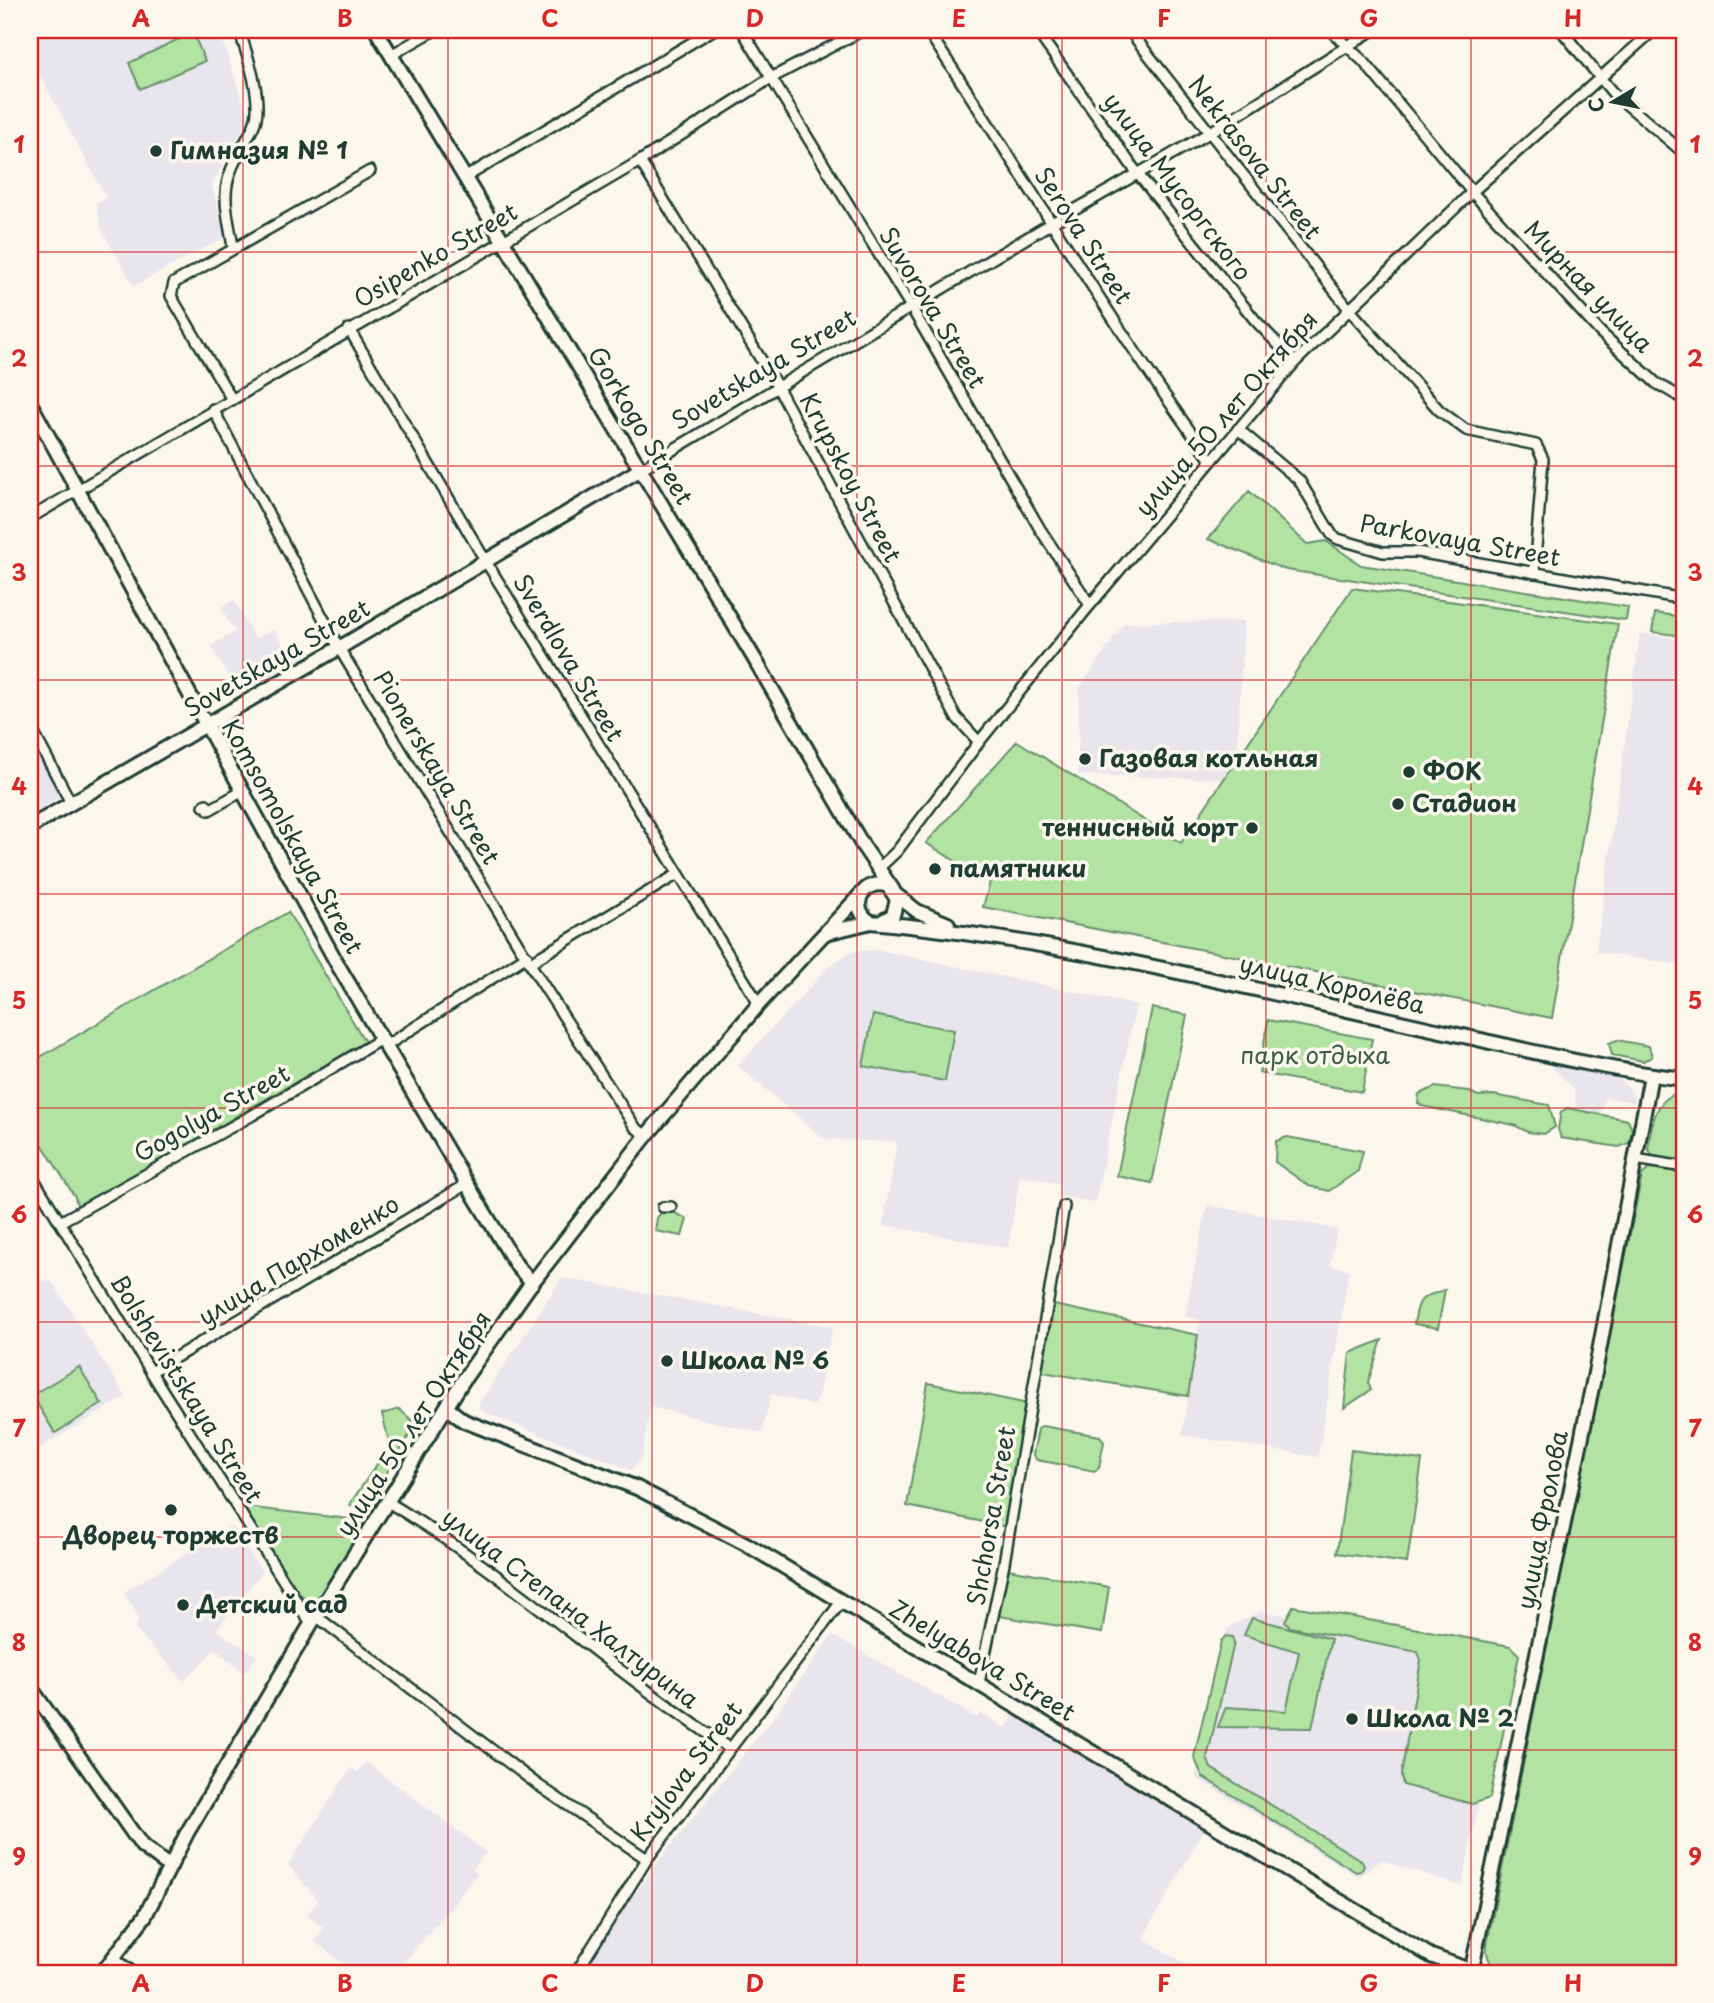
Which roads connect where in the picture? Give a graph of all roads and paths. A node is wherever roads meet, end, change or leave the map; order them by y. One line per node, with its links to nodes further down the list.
1 (239, 30): 27 (street)
2 (376, 30): 15 (street, Gorkogo Street)
3 (435, 30): 15 (street)
4 (713, 30): 23 (street)
5 (742, 30): 16 (street, Suvorova Street)
6 (863, 30): 16 (street, Osipenko Street)
7 (928, 30): 25 (street, Serova Street)
8 (1036, 30): 22 (street, улица Мусоргского)
9 (1129, 30): 18 (street, Nekrasova Street)
10 (1330, 30): 14 (street, Мирная улица)
11 (1373, 30): 14 (street, Sovetskaya Street)
12 (1561, 30): 17 (street)
13 (1654, 30): 17 (street, улица 50 лет Октября)
14 (1345, 47): 18 (street, Sovetskaya Street); 24 (street, Мирная улица)
15 (391, 55): 23 (street, Gorkogo Street)
16 (771, 78): 20 (street, Osipenko Street); 28 (street, Suvorova Street)
17 (1600, 79): 19 (street); 24 (street, улица 50 лет Октября)
18 (1209, 133): 22 (street, Sovetskaya Street); 29 (street, Nekrasova Street)
19 (1684, 153)
20 (640, 161): 26 (street, Osipenko Street); 32 (street, Krupskoy Street)
21 (370, 171): 27 (street)
22 (1137, 173): 25 (street, Sovetskaya Street); 31 (street, улица Мусоргского)
23 (466, 177): 26 (street, Gorkogo Street)
24 (1472, 192): 29 (street, улица 50 лет Октября); 34 (street, Мирная улица)
25 (1050, 224): 28 (street, Sovetskaya Street); 38 (street, Serova Street)
26 (504, 240): 30 (street, Osipenko Street); 39 (street, Gorkogo Street)
27 (233, 248): 33 (street)
28 (911, 307): 32 (street, Sovetskaya Street); 45 (street, Suvorova Street)
29 (1349, 309): 31 (street, улица 50 лет Октября); 43 (street, Nekrasova Street)
30 (349, 329): 33 (street, Osipenko Street); 42 (street, Sverdlova Street)
31 (1295, 362): 37 (street, улица 50 лет Октября)
32 (778, 386): 39 (street, Sovetskaya Street); 49 (street, Krupskoy Street)
33 (231, 398): 36 (street, Osipenko Street)
34 (1684, 399)
35 (30, 403): 40 (street, Komsomolskaya Street)
36 (213, 409): 40 (street, Osipenko Street); 46 (street, Pionerskaya Street)
37 (1238, 429): 38 (street, улица 50 лет Октября); 43 (street, Parkovaya Street)
38 (1211, 460): 45 (street, улица 50 лет Октября)
39 (640, 469): 42 (street, Sovetskaya Street); 54 (street, Gorkogo Street)
40 (76, 490): 41 (street, Osipenko Street); 47 (street, Komsomolskaya Street)
41 (30, 518)
42 (485, 559): 46 (street, Sovetskaya Street); 56 (street, Sverdlova Street)
43 (1535, 573): 44 (street, Parkovaya Street)
44 (1684, 599)
45 (1090, 605): 49 (street, улица 50 лет Октября)
46 (339, 648): 47 (street, Sovetskaya Street); 62 (street, Pionerskaya Street)
47 (205, 724): 50 (street, Komsomolskaya Street); 51 (street, Sovetskaya Street)
48 (30, 726): 51 (street)
49 (979, 742): 55 (street, улица 50 лет Октября)
50 (241, 792): 52 (street); 64 (street, Komsomolskaya Street)
51 (70, 801): 53 (street, Sovetskaya Street)
52 (204, 806)
53 (30, 827)
54 (863, 846): 55 (street, Gorkogo Street); 57 (street, Gorkogo Street)
55 (878, 869): 58 (street, Gorkogo Street)
56 (678, 874): 62 (street, Gogolya Street); 63 (street, Sverdlova Street)
57 (862, 891): 58 (street); 59 (street); 61 (street, улица 50 лет Октября)
58 (894, 892): 59 (street); 60 (street, улица Королёва)
59 (876, 922): 60 (street, улица Королёва); 61 (street, улица 50 лет Октября)
60 (971, 933): 65 (street, улица Королёва)
61 (819, 937): 63 (street, улица 50 лет Октября)
62 (529, 959): 64 (street, Gogolya Street); 67 (street, Pionerskaya Street)
63 (759, 1004): 67 (street, улица 50 лет Октября)
64 (385, 1041): 71 (street, Komsomolskaya Street); 73 (street, Gogolya Street)
65 (1651, 1074): 66 (street, улица Королёва); 68 (street, улица Фролова)
66 (1684, 1079)
67 (646, 1136): 74 (street, улица 50 лет Октября)
68 (1635, 1159): 69 (street); 89 (street, улица Фролова)
69 (1684, 1167)
70 (30, 1172): 73 (street, Bolshevistskaya Street)
71 (467, 1184): 74 (street, Komsomolskaya Street); 75 (street, улица Пархоменко)
72 (1063, 1206): 80 (street, Shchorsa Street)
73 (60, 1222): 75 (street, Bolshevistskaya Street)
74 (532, 1283): 76 (street, улица 50 лет Октября)
75 (151, 1372): 79 (street, Bolshevistskaya Street)
76 (447, 1408): 77 (street, улица 50 лет Октября); 78 (street, Zhelyabova Street)
77 (388, 1502): 79 (street, улица 50 лет Октября); 82 (street, улица Степана Халтурина)
78 (841, 1602): 80 (street, Zhelyabova Street); 82 (street, Krylova Street)
79 (314, 1620): 83 (street, Bolshevistskaya Street); 84 (street, улица 50 лет Октября)
80 (979, 1683): 89 (street, Zhelyabova Street)
81 (30, 1688): 84 (street)
82 (729, 1748): 83 (street, Krylova Street)
83 (647, 1859): 88 (street, Krylova Street)
84 (170, 1867): 85 (street, улица 50 лет Октября)
85 (113, 1960): 86 (street, улица 50 лет Октября); 87 (street)
86 (102, 1973)
87 (131, 1973)
88 (576, 1973)
89 (1475, 1973)

